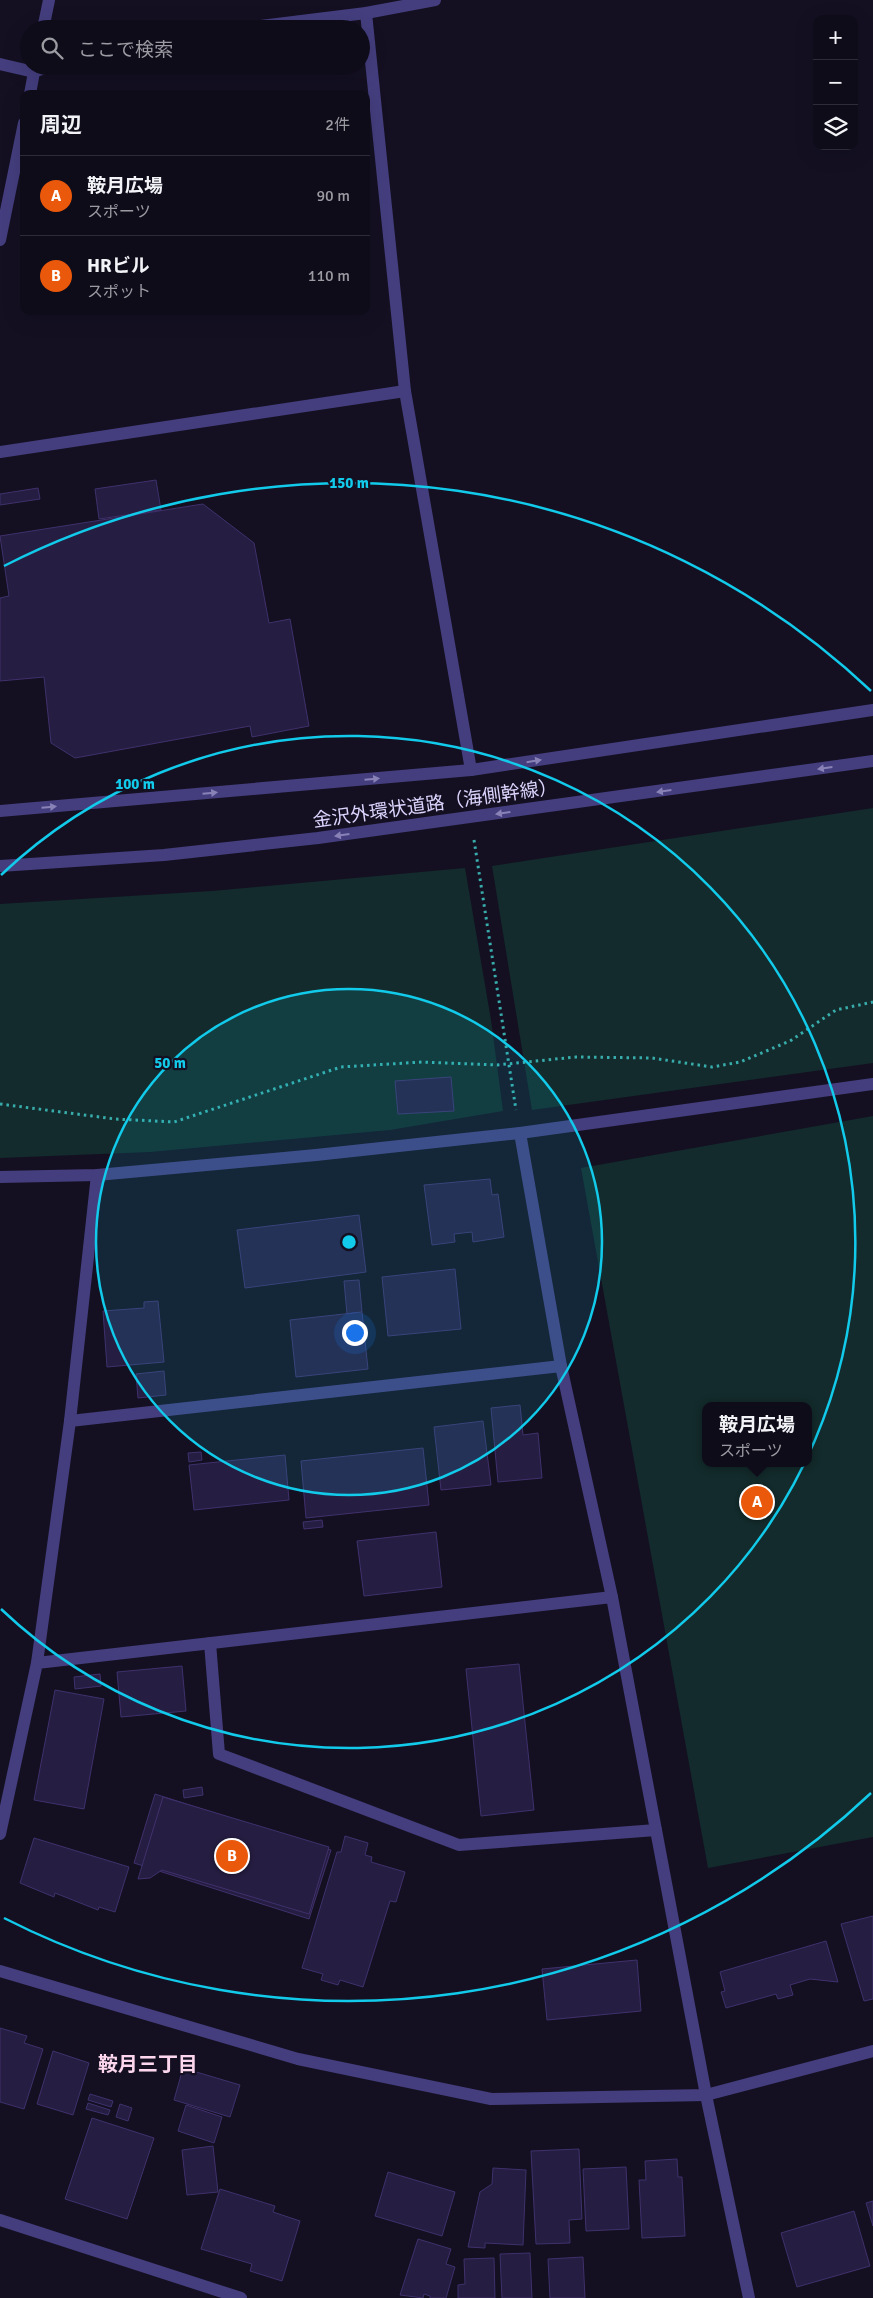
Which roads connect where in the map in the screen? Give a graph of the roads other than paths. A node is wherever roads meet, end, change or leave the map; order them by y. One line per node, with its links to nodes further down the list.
1 (49, 0): 4 (street)
2 (436, 0): 3 (street)
3 (366, 13): 5 (street); 6 (street)
4 (45, 20)
5 (309, 20)
6 (367, 20)
7 (370, 52): 14 (street)
8 (0, 64): 9 (street)
9 (20, 67)
10 (34, 75): 11 (street)
11 (31, 90)
12 (20, 142): 13 (street)
13 (0, 240)
14 (405, 391): 15 (street); 18 (street)
15 (0, 452)
16 (873, 710): 18 (street, 金沢外環状道路（海側幹線）, one-way to 16)
17 (873, 761): 20 (street, 金沢外環状道路（海側幹線）, one-way to 20)
18 (471, 770): 19 (street, 金沢外環状道路（海側幹線）, one-way to 18)
19 (0, 811)
20 (0, 866)
21 (873, 1084): 22 (street)
22 (520, 1133): 23 (street); 25 (street)
23 (97, 1176): 24 (street); 26 (street)
24 (0, 1177)
25 (561, 1366): 26 (street); 27 (street)
26 (70, 1421): 29 (street)
27 (612, 1597): 28 (street); 30 (street)
28 (210, 1643): 29 (street); 30 (street)
29 (36, 1663): 31 (street)
30 (656, 1830): 34 (street)
31 (0, 1834)
32 (0, 1971): 34 (street)
33 (873, 2051): 34 (street)
34 (706, 2096): 37 (street)
35 (0, 2220): 36 (street)
36 (240, 2298)
37 (749, 2298)

